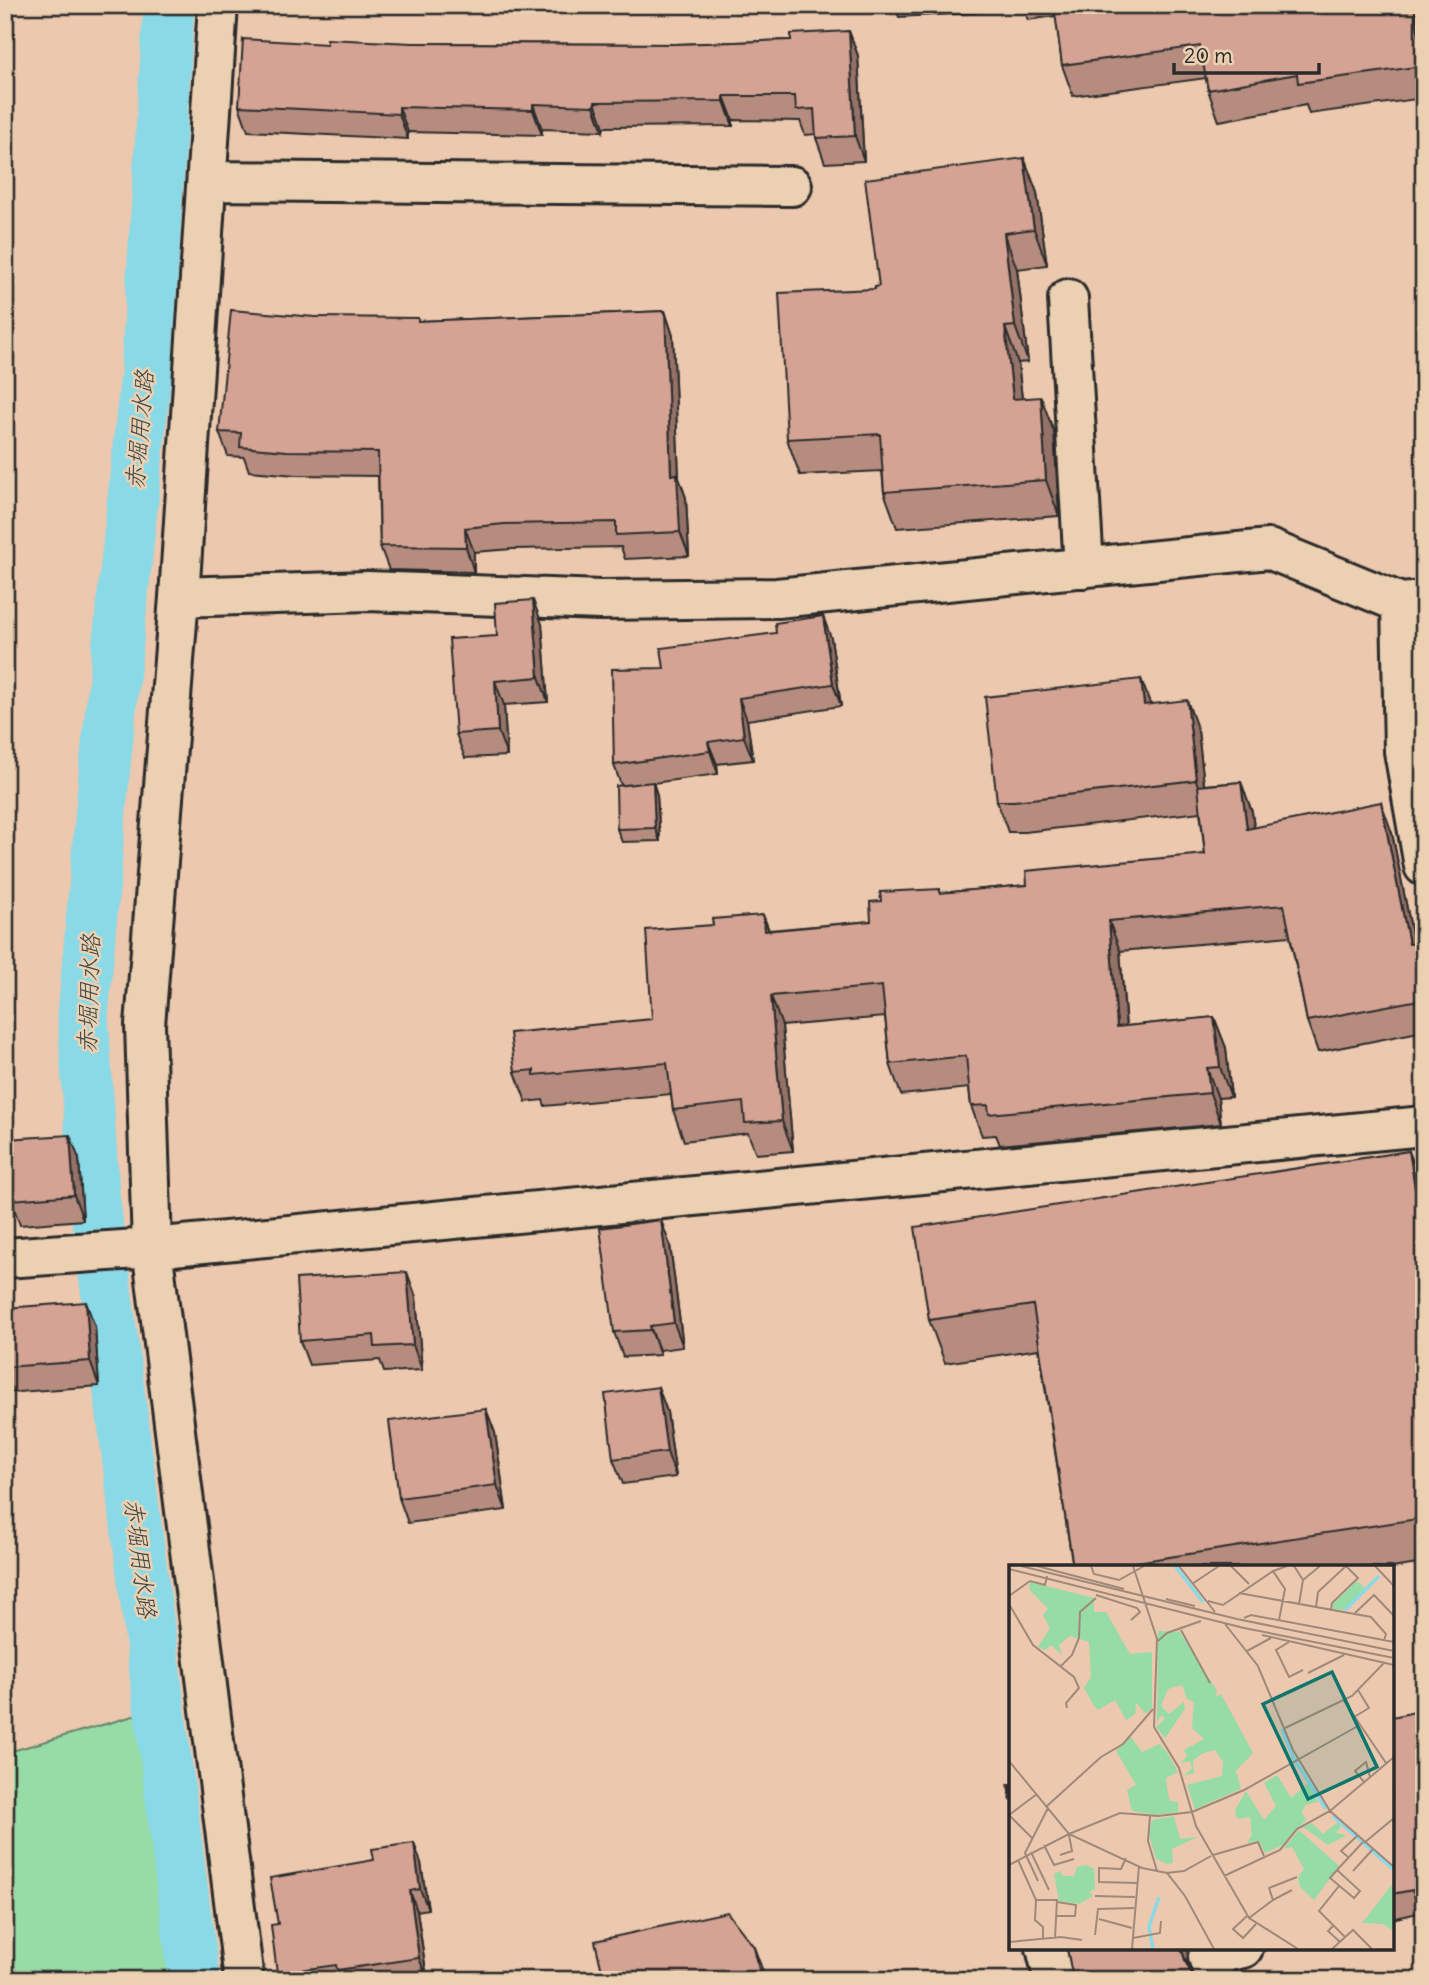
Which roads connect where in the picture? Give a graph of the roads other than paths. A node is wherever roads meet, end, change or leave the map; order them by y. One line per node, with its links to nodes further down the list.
1 (218, 5): 2 (street)
2 (207, 181): 3 (street); 6 (street)
3 (792, 186)
4 (1068, 299): 5 (street)
5 (1084, 568): 6 (street); 7 (street)
6 (179, 597): 10 (street)
7 (1412, 602): 8 (street)
8 (1424, 866)
9 (1424, 1126): 10 (street)
10 (152, 1248): 11 (street); 14 (street)
11 (5, 1258)
12 (1046, 1950): 15 (street)
13 (1235, 1950): 16 (street)
14 (244, 1980)
15 (1054, 1980)
16 (1215, 1980)

